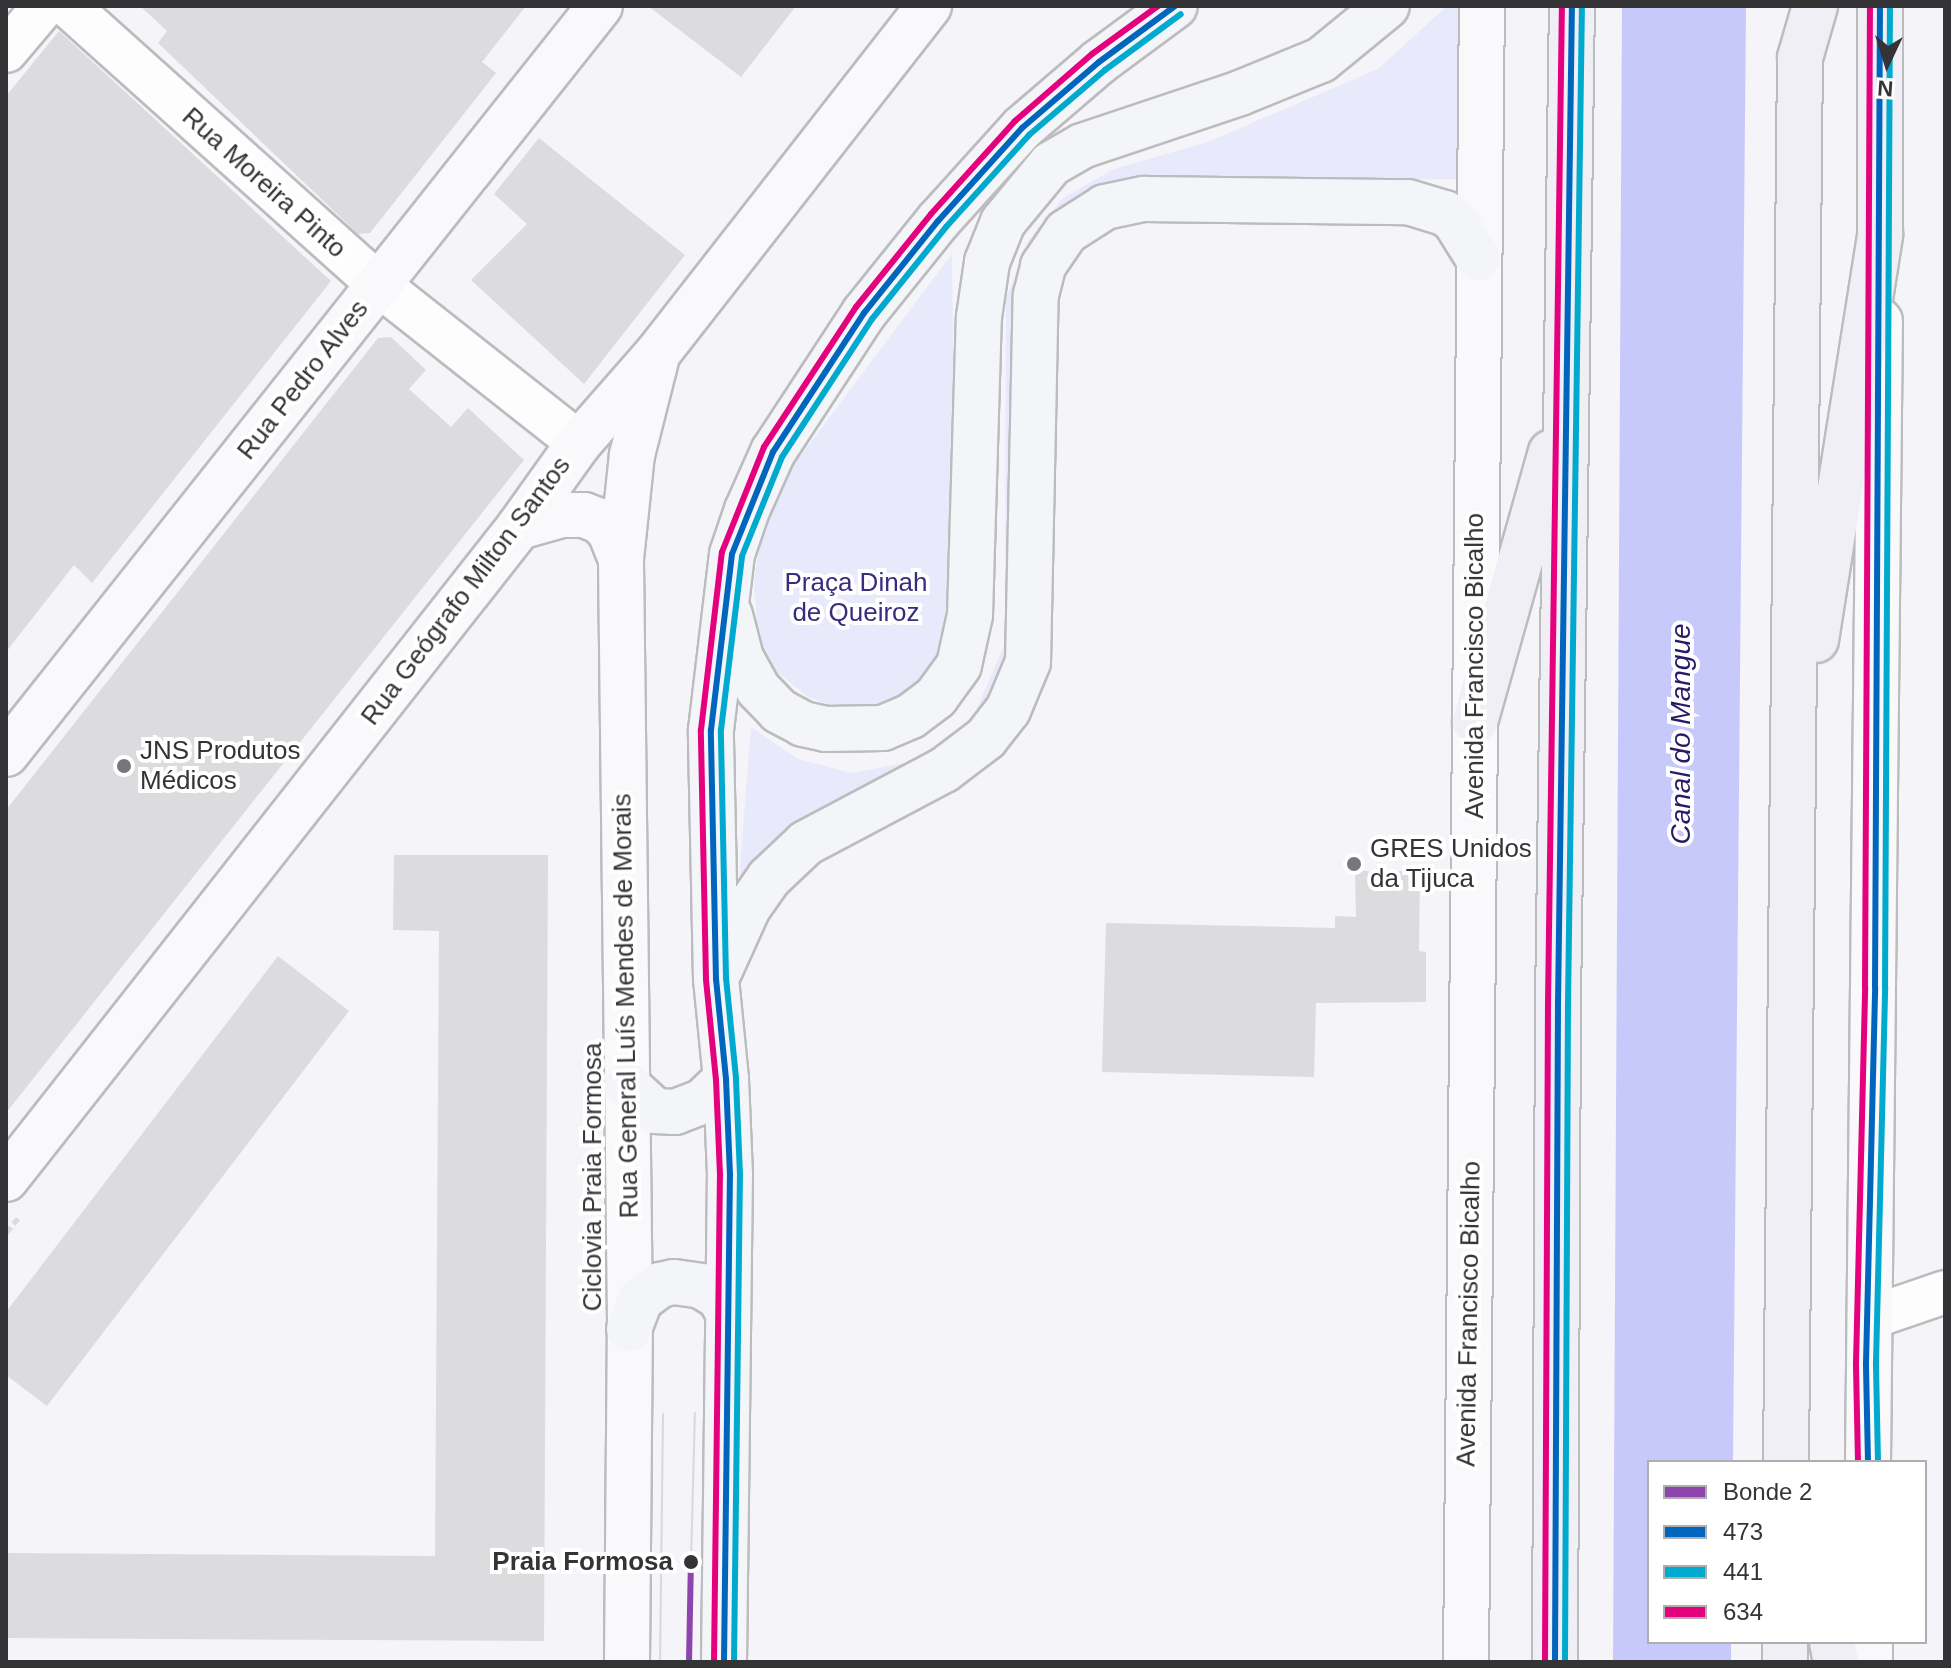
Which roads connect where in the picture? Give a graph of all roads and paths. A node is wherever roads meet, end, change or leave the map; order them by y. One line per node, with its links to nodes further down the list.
1 (44, 6): 12 (street)
2 (68, 6): 16 (street, Rua Moreira Pinto)
3 (600, 6): 16 (main road, Rua Pedro Alves)
4 (929, 6): 17 (main road, Rua Geógrafo Milton Santos)
5 (1175, 6): 22 (main road)
6 (1387, 6): 22 (main road)
7 (1482, 6): 15 (main road, Avenida Francisco Bicalho)
8 (1572, 6): 18 (highway)
9 (1801, 6): 13 (main road)
10 (1815, 6): 13 (highway)
11 (1880, 6): 14 (highway)
12 (6, 51)
13 (1800, 58): 25 (highway)
14 (1880, 234): 25 (highway); 33 (main road)
15 (1478, 258): 23 (main road, Avenida Francisco Bicalho); 26 (main road)
16 (379, 285): 19 (street, Rua Moreira Pinto); 24 (main road, Rua Pedro Alves)
17 (657, 354): 19 (main road, Rua Geógrafo Milton Santos); 21 (main road, Rua General Luís Mendes de Morais)
18 (1567, 395): 23 (highway); 42 (highway)
19 (579, 443): 20 (main road, Rua Geógrafo Milton Santos)
20 (519, 527): 21 (main road); 29 (main road, Rua Geógrafo Milton Santos)
21 (621, 559): 28 (main road, Rua General Luís Mendes de Morais)
22 (727, 601): 26 (main road)
23 (1475, 722): 41 (main road, Avenida Francisco Bicalho)
24 (6, 754)
25 (1792, 789): 35 (highway)
26 (716, 979): 27 (main road)
27 (726, 1079): 28 (main road); 32 (main road)
28 (627, 1085): 34 (main road, Rua General Luís Mendes de Morais)
29 (16, 1194): 30 (path)
30 (6, 1233)
31 (1945, 1292): 33 (street)
32 (728, 1312): 34 (main road); 40 (main road)
33 (1869, 1318): 38 (main road)
34 (629, 1329): 39 (main road, Rua General Luís Mendes de Morais)
35 (1787, 1374): 36 (highway); 37 (highway)
36 (1786, 1460)
37 (1802, 1460)
38 (1868, 1460)
39 (627, 1662)
40 (724, 1662)
41 (1466, 1662)
42 (1555, 1662)

